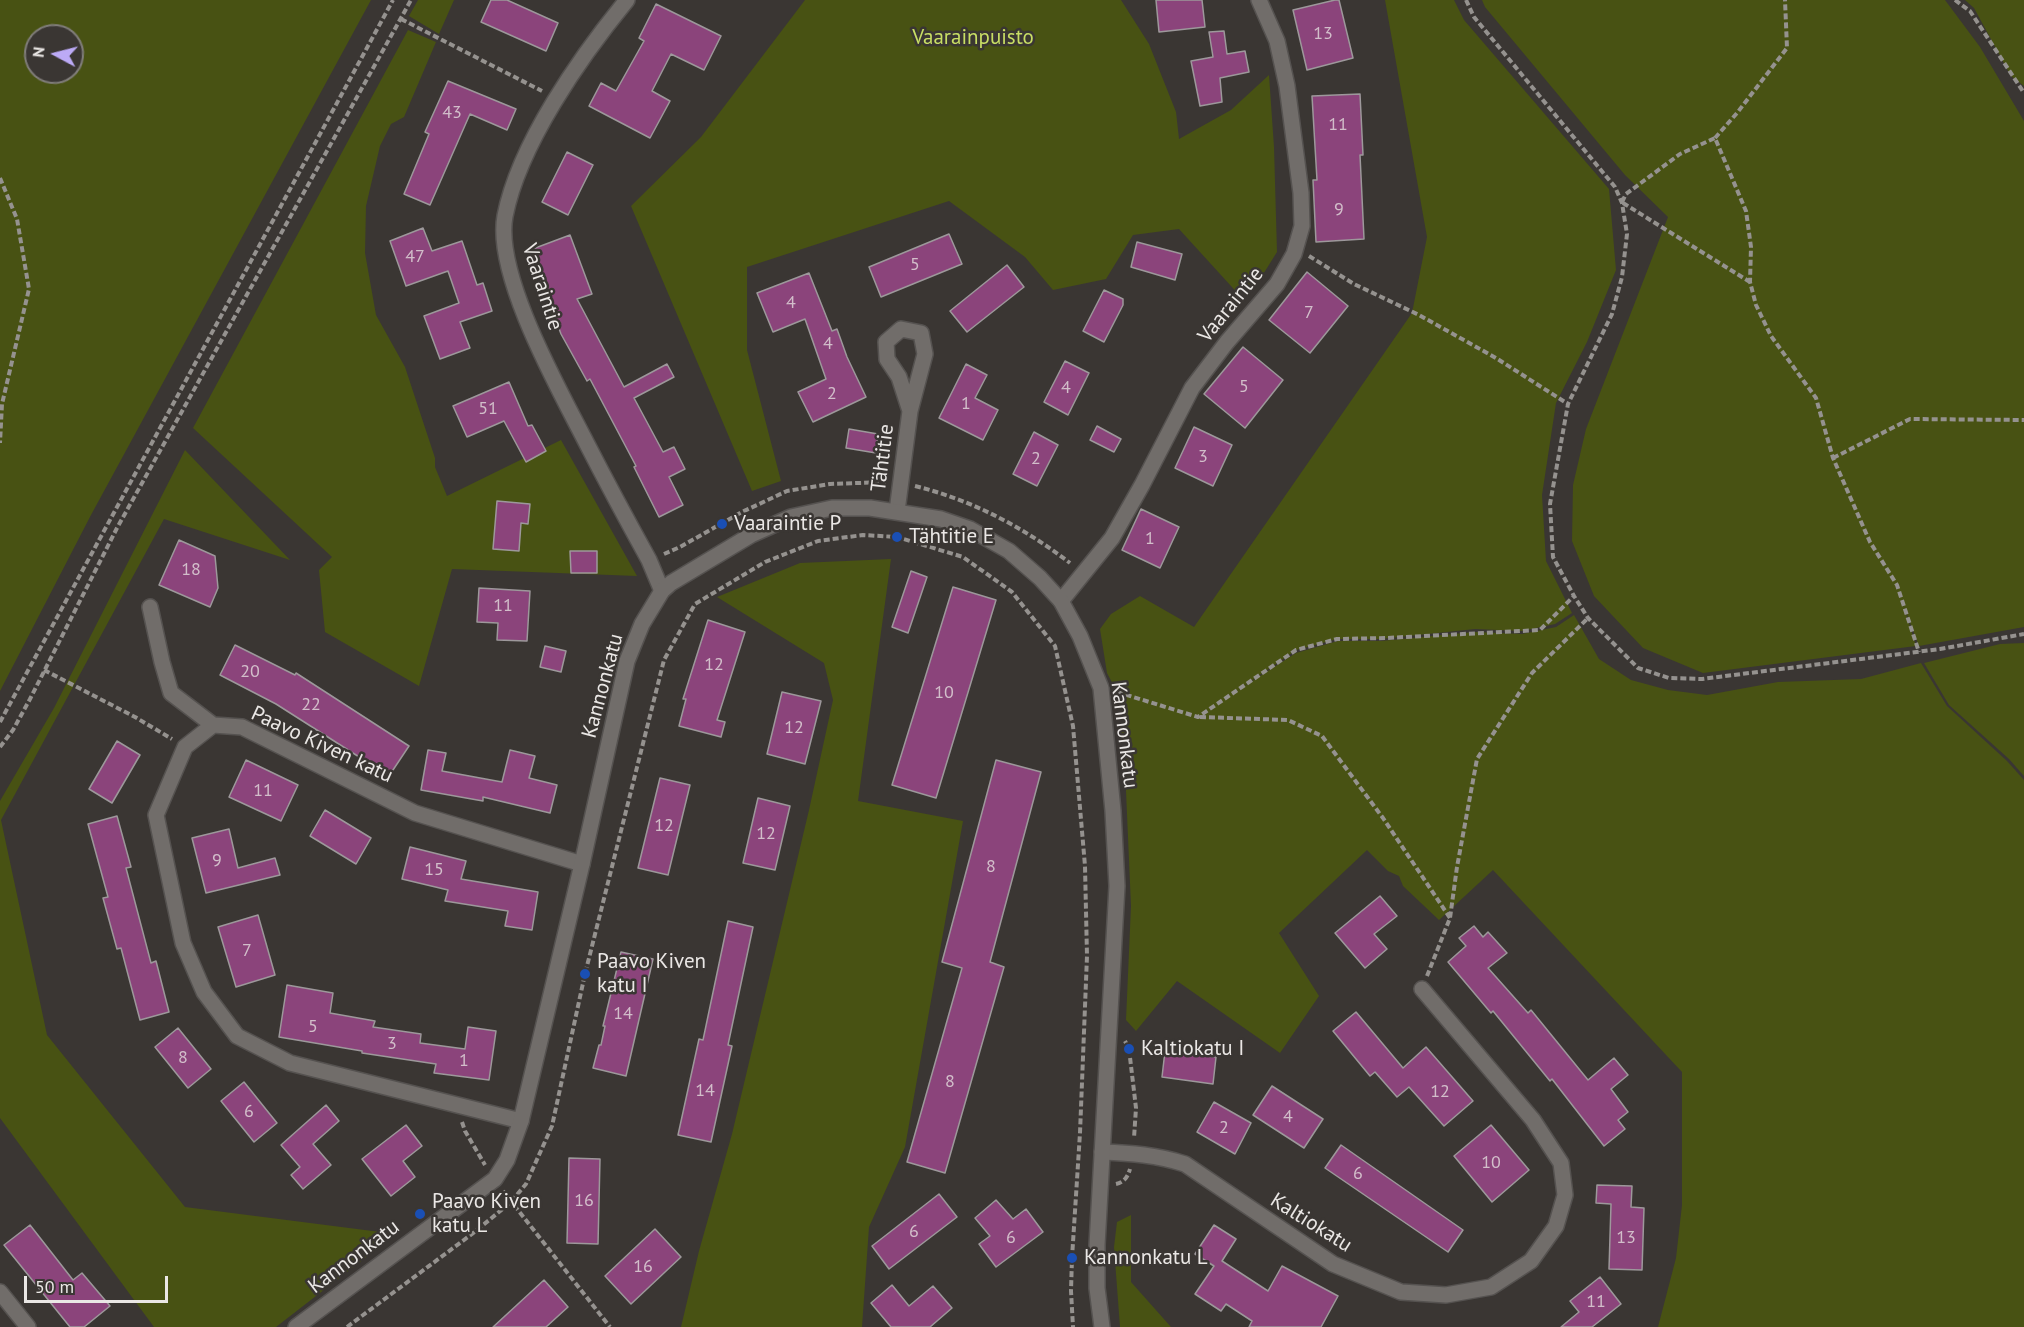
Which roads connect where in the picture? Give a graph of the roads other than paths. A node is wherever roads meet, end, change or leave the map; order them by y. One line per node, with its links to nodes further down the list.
1 (627, 0): 5 (street, Vaaraintie)
2 (1259, 0): 6 (street, Vaaraintie)
3 (910, 411): 3 (street, Tähtitie); 4 (street, Tähtitie)
4 (897, 511): 5 (street, Kannonkatu); 6 (street, Kannonkatu)
5 (662, 591): 9 (street, Kannonkatu)
6 (1061, 601): 12 (street, Kannonkatu)
7 (150, 607): 8 (street)
8 (213, 725): 9 (street, Paavo Kiven katu); 11 (street)
9 (582, 864): 11 (street, Kannonkatu)
10 (1422, 989): 12 (street, Kaltiokatu)
11 (521, 1121): 15 (street, Kannonkatu)
12 (1102, 1152): 16 (street, Kannonkatu)
13 (0, 1292): 14 (street)
14 (27, 1327)
15 (296, 1327)
16 (1102, 1327)

